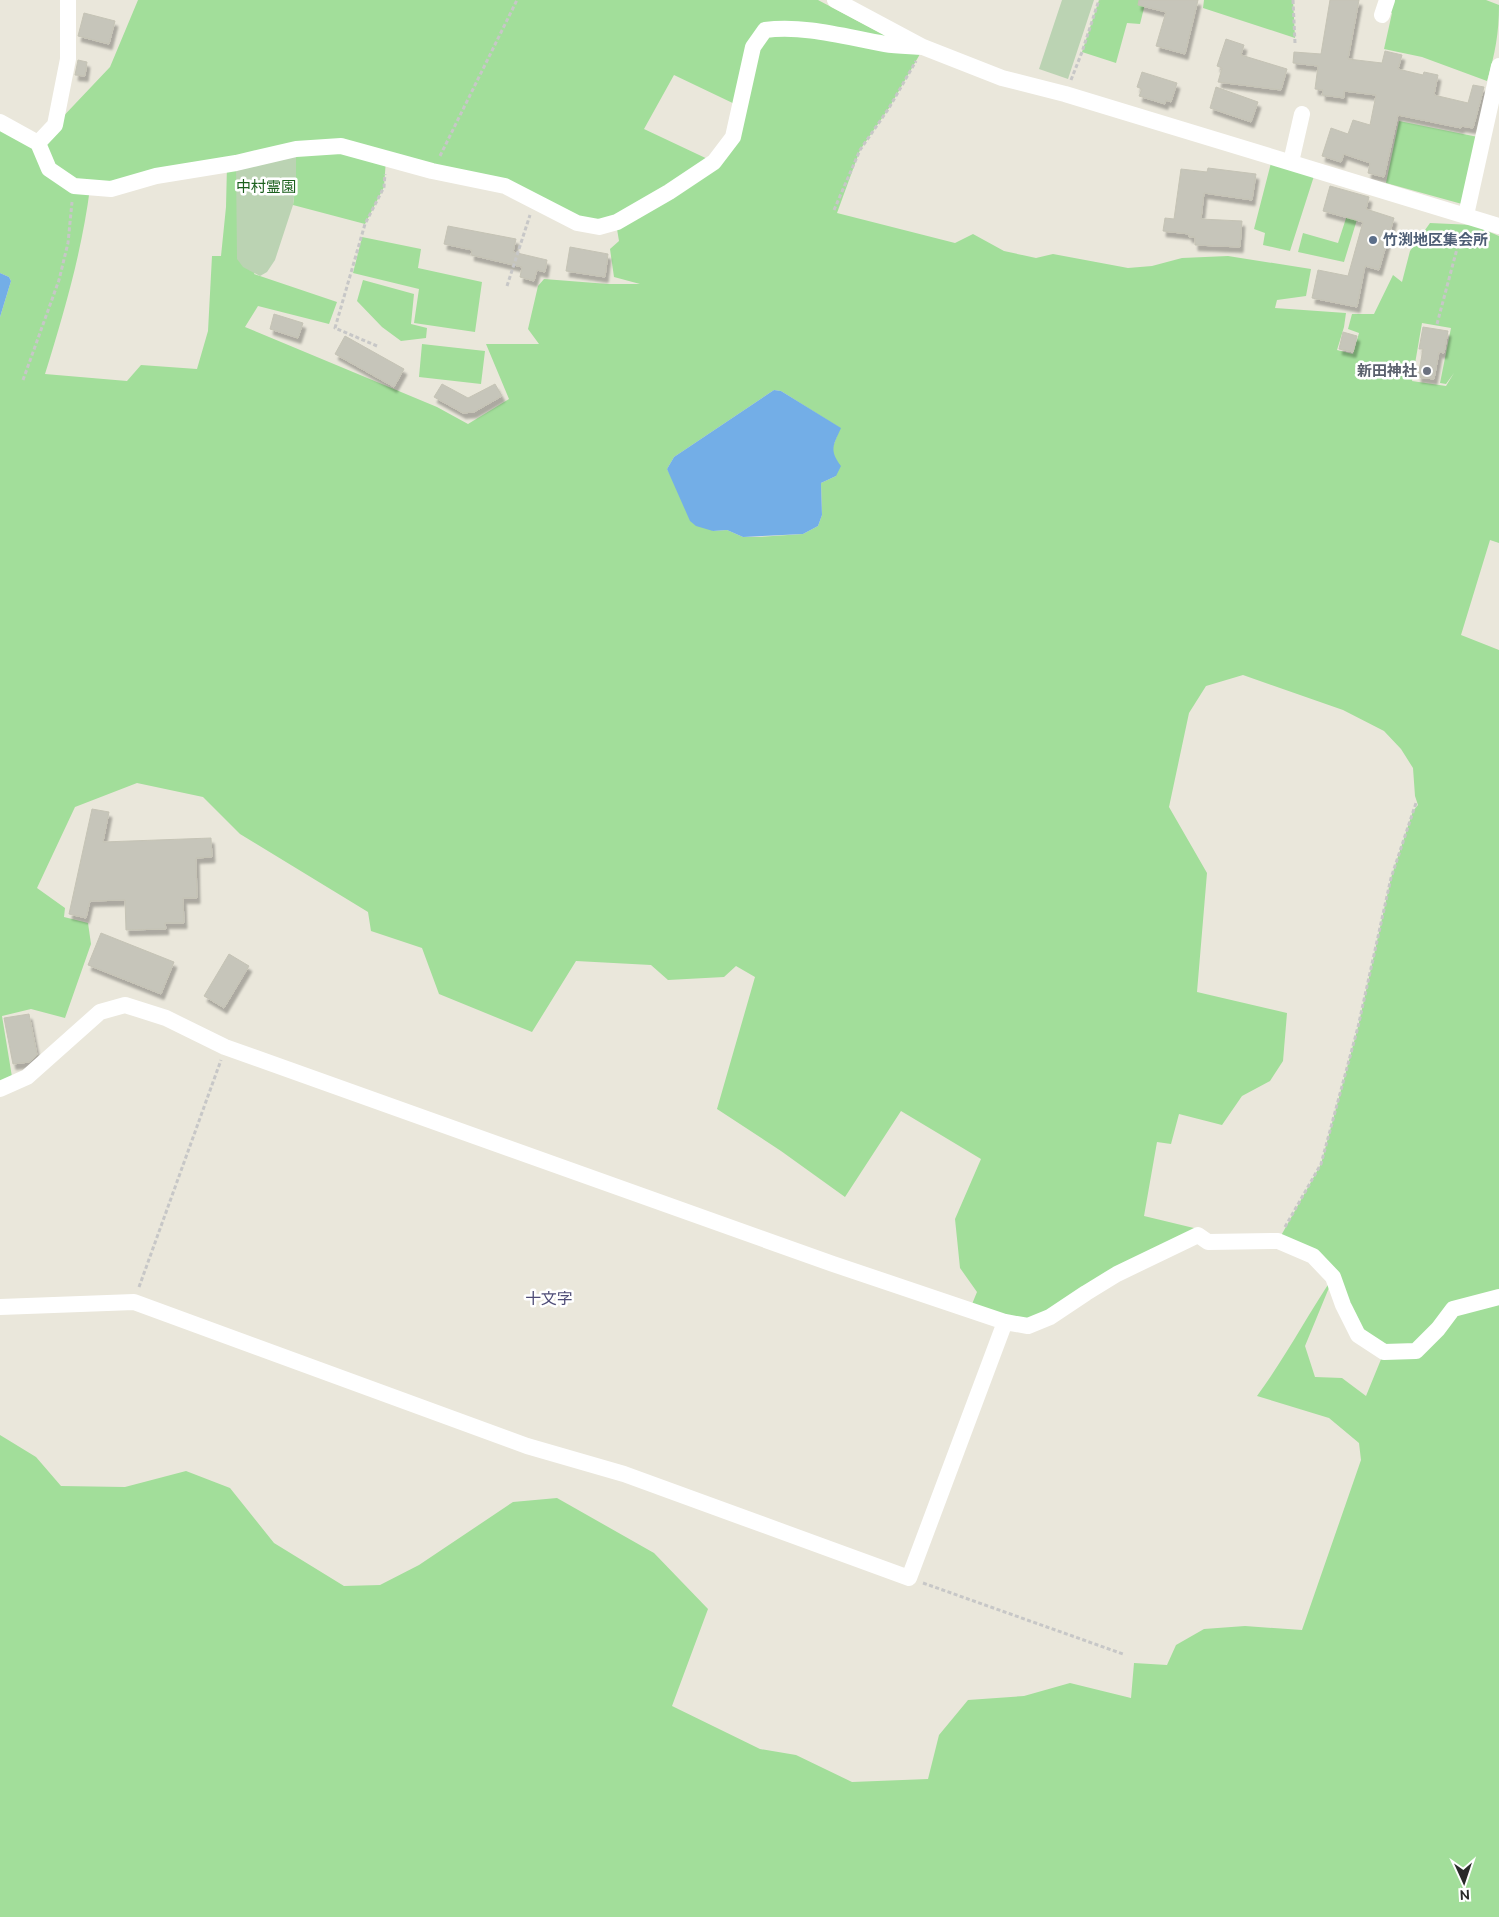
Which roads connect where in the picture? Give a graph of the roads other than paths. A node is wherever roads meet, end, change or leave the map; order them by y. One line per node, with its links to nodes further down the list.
1 (68, 0): 7 (street)
2 (835, 0): 3 (street)
3 (923, 47): 7 (street); 8 (street)
4 (1499, 66): 9 (street)
5 (1302, 114): 8 (street)
6 (0, 122): 7 (street)
7 (38, 143)
8 (1291, 162): 9 (street)
9 (1466, 215): 10 (street)
10 (1499, 226)
11 (0, 1090): 14 (street)
12 (1499, 1297): 14 (street)
13 (0, 1308): 14 (street)
14 (1005, 1322)

